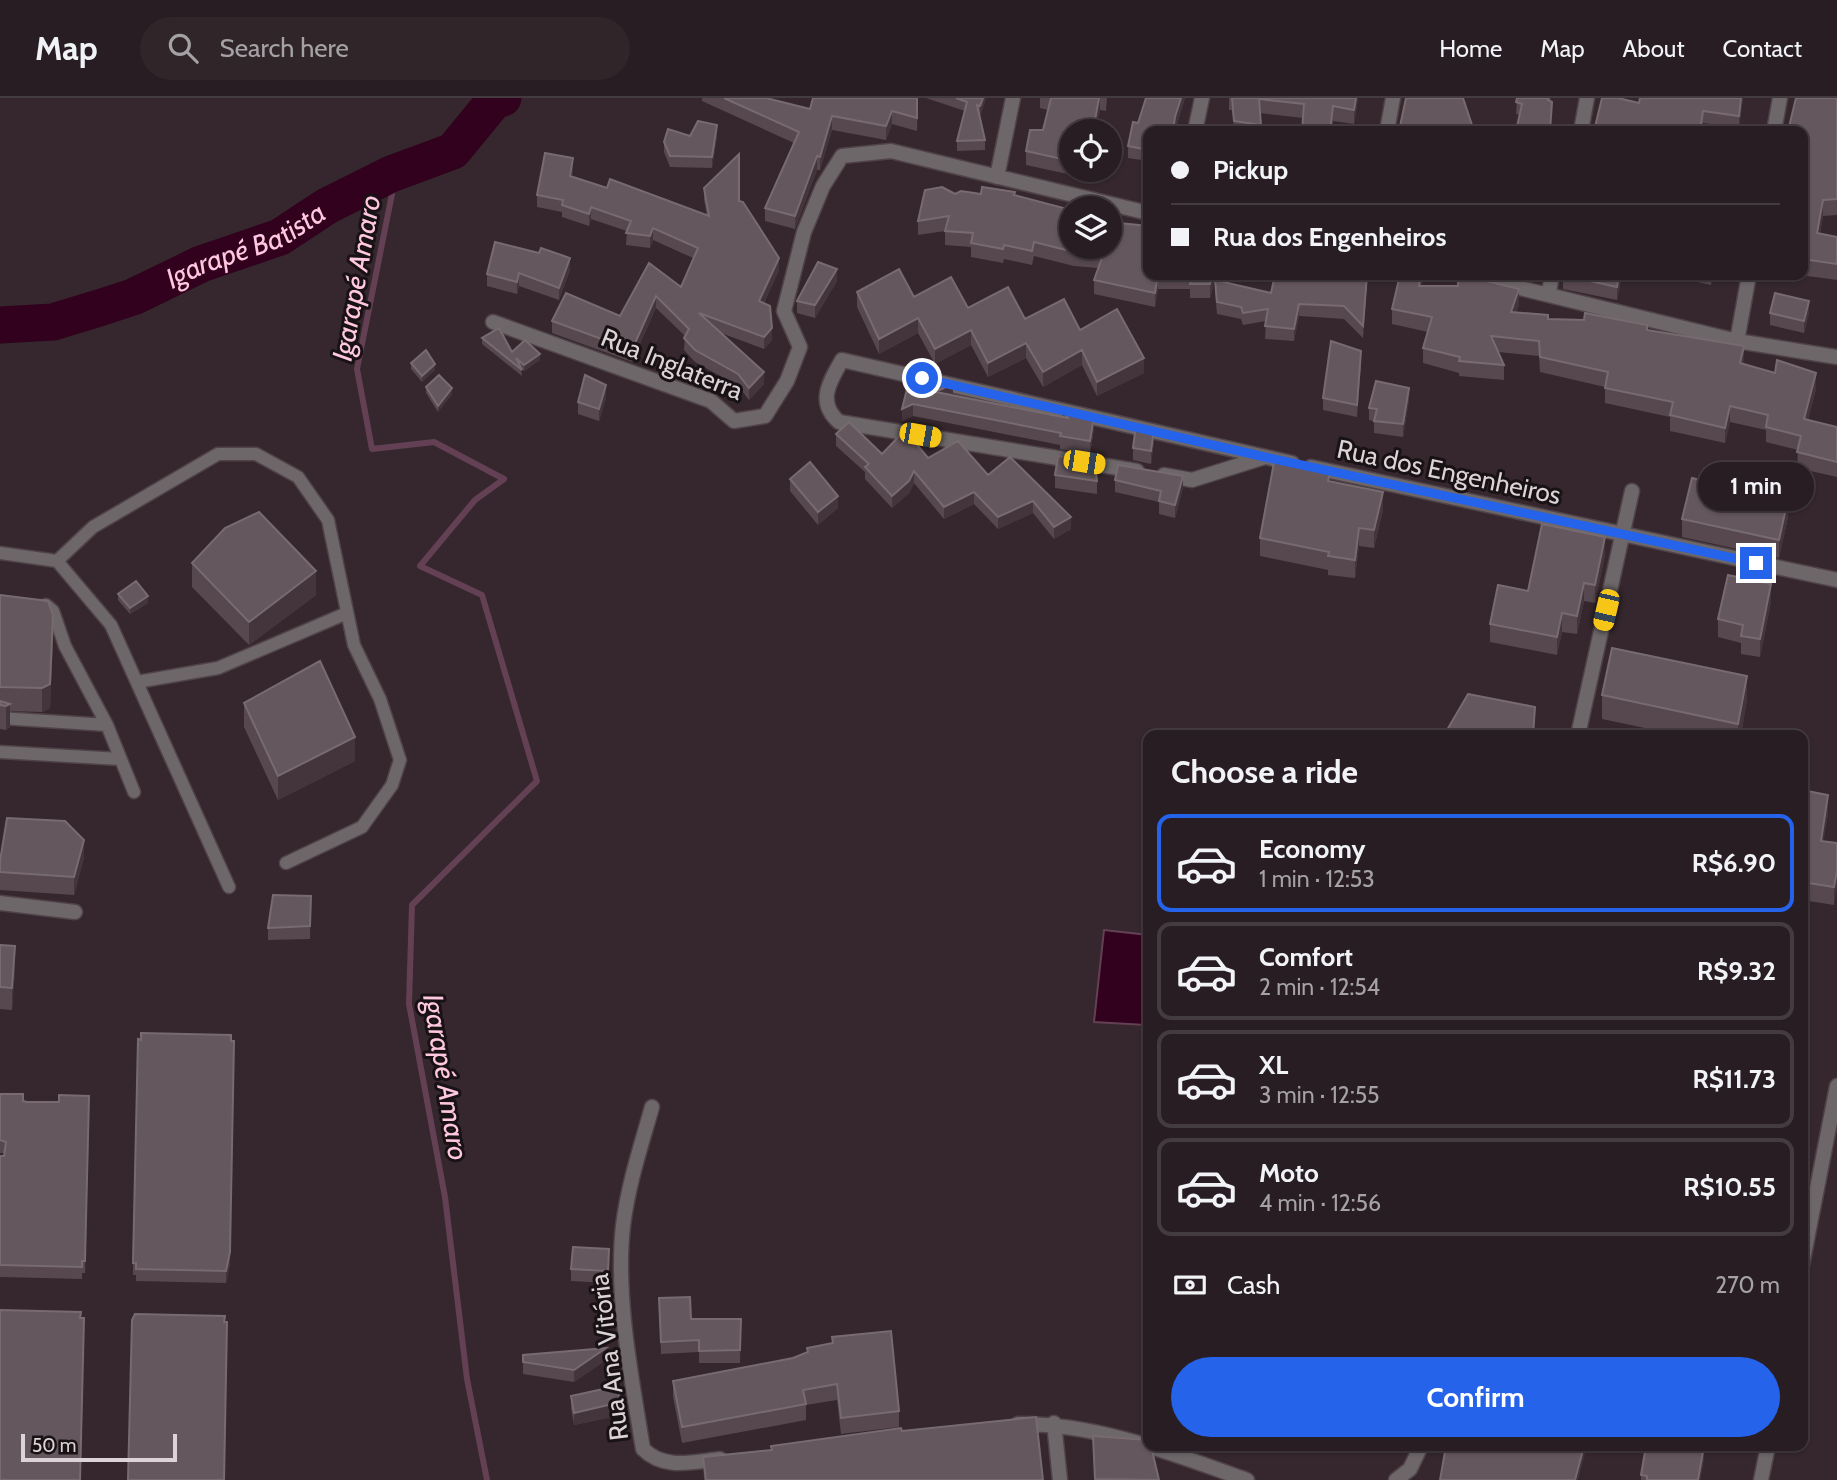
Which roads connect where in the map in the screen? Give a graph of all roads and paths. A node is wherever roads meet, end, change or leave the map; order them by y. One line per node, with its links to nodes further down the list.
1 (1013, 98): 10 (street)
2 (1202, 98): 6 (street)
3 (1393, 98): 7 (street)
4 (1587, 98): 8 (street)
5 (1780, 98): 9 (street)
6 (1196, 126)
7 (1388, 126)
8 (1582, 126)
9 (1775, 126)
10 (997, 177): 11 (street); 16 (street, Rua Inglaterra)
11 (1143, 212)
12 (1491, 280): 15 (street)
13 (1551, 280): 15 (street)
14 (1748, 280): 17 (street)
15 (1549, 292): 17 (street)
16 (493, 322)
17 (1737, 341): 18 (street)
18 (1837, 357)
19 (1265, 457): 19 (street, Rua dos Engenheiros); 21 (street, Rua dos Engenheiros)
20 (1632, 491): 21 (street)
21 (1622, 535): 24 (street, Rua dos Engenheiros); 30 (street)
22 (0, 553): 23 (lane)
23 (57, 561): 26 (lane); 27 (lane)
24 (1837, 580)
25 (46, 605): 29 (lane)
26 (347, 613): 27 (lane); 34 (lane)
27 (137, 682): 35 (lane)
28 (0, 718): 29 (lane)
29 (107, 725): 32 (lane)
30 (1579, 730)
31 (0, 752): 32 (lane)
32 (120, 759): 33 (lane)
33 (134, 792)
34 (286, 863)
35 (229, 887)
36 (0, 903): 37 (street)
37 (75, 912)
38 (1837, 1086): 40 (street)
39 (652, 1107): 47 (street, Rua Ana Vitória)
40 (1808, 1234)
41 (1054, 1423): 42 (street); 43 (street); 48 (street)
42 (1001, 1424)
43 (1143, 1446)
44 (1164, 1451): 49 (street)
45 (1418, 1451): 50 (street)
46 (1767, 1451): 51 (street)
47 (740, 1456)
48 (1060, 1480)
49 (1247, 1480)
50 (1396, 1480)
51 (1761, 1480)

